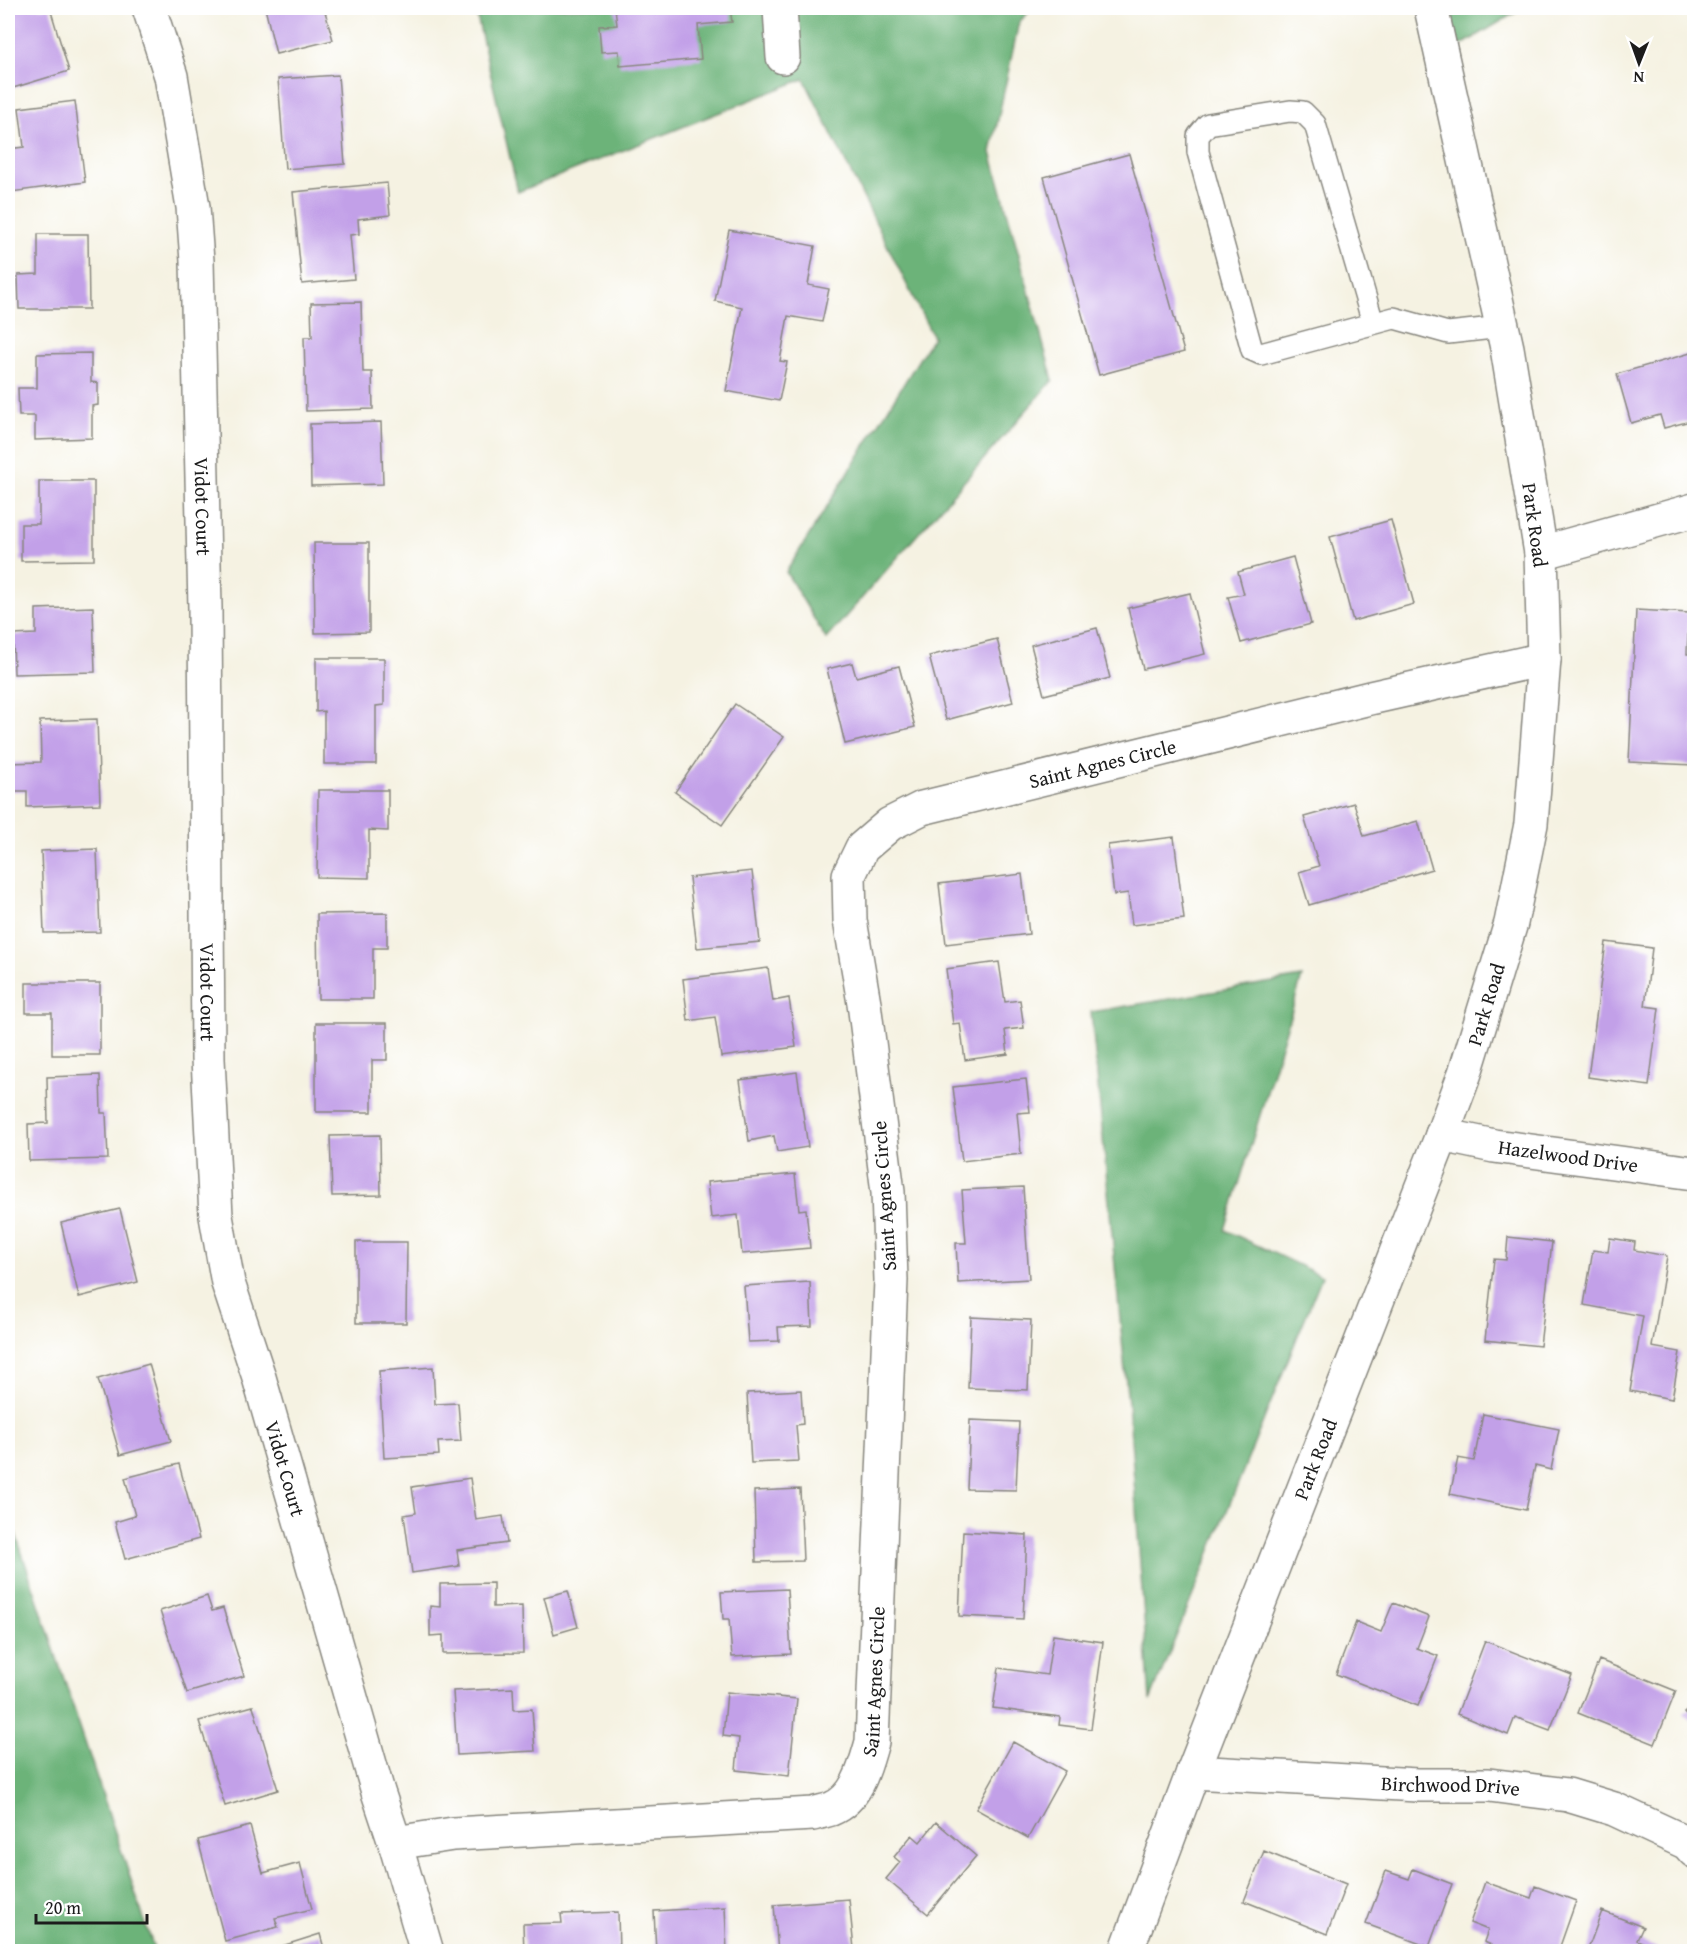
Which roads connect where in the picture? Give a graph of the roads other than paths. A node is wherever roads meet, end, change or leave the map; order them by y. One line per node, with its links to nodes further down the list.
1 (149, 8): 13 (street, Vidot Court)
2 (780, 8): 4 (street)
3 (1431, 8): 6 (street, Park Road)
4 (783, 57)
5 (1373, 323): 5 (lane); 6 (lane)
6 (1502, 327): 8 (street, Park Road)
7 (1695, 510): 8 (street)
8 (1541, 553): 9 (street, Park Road)
9 (1544, 658): 10 (street, Park Road); 13 (street, Saint Agnes Circle)
10 (1442, 1136): 11 (street, Hazelwood Drive); 12 (street, Park Road)
11 (1695, 1173)
12 (1193, 1772): 14 (street, Birchwood Drive); 16 (street, Park Road)
13 (395, 1843): 15 (street, Vidot Court)
14 (1695, 1851)
15 (427, 1952)
16 (1126, 1952)

